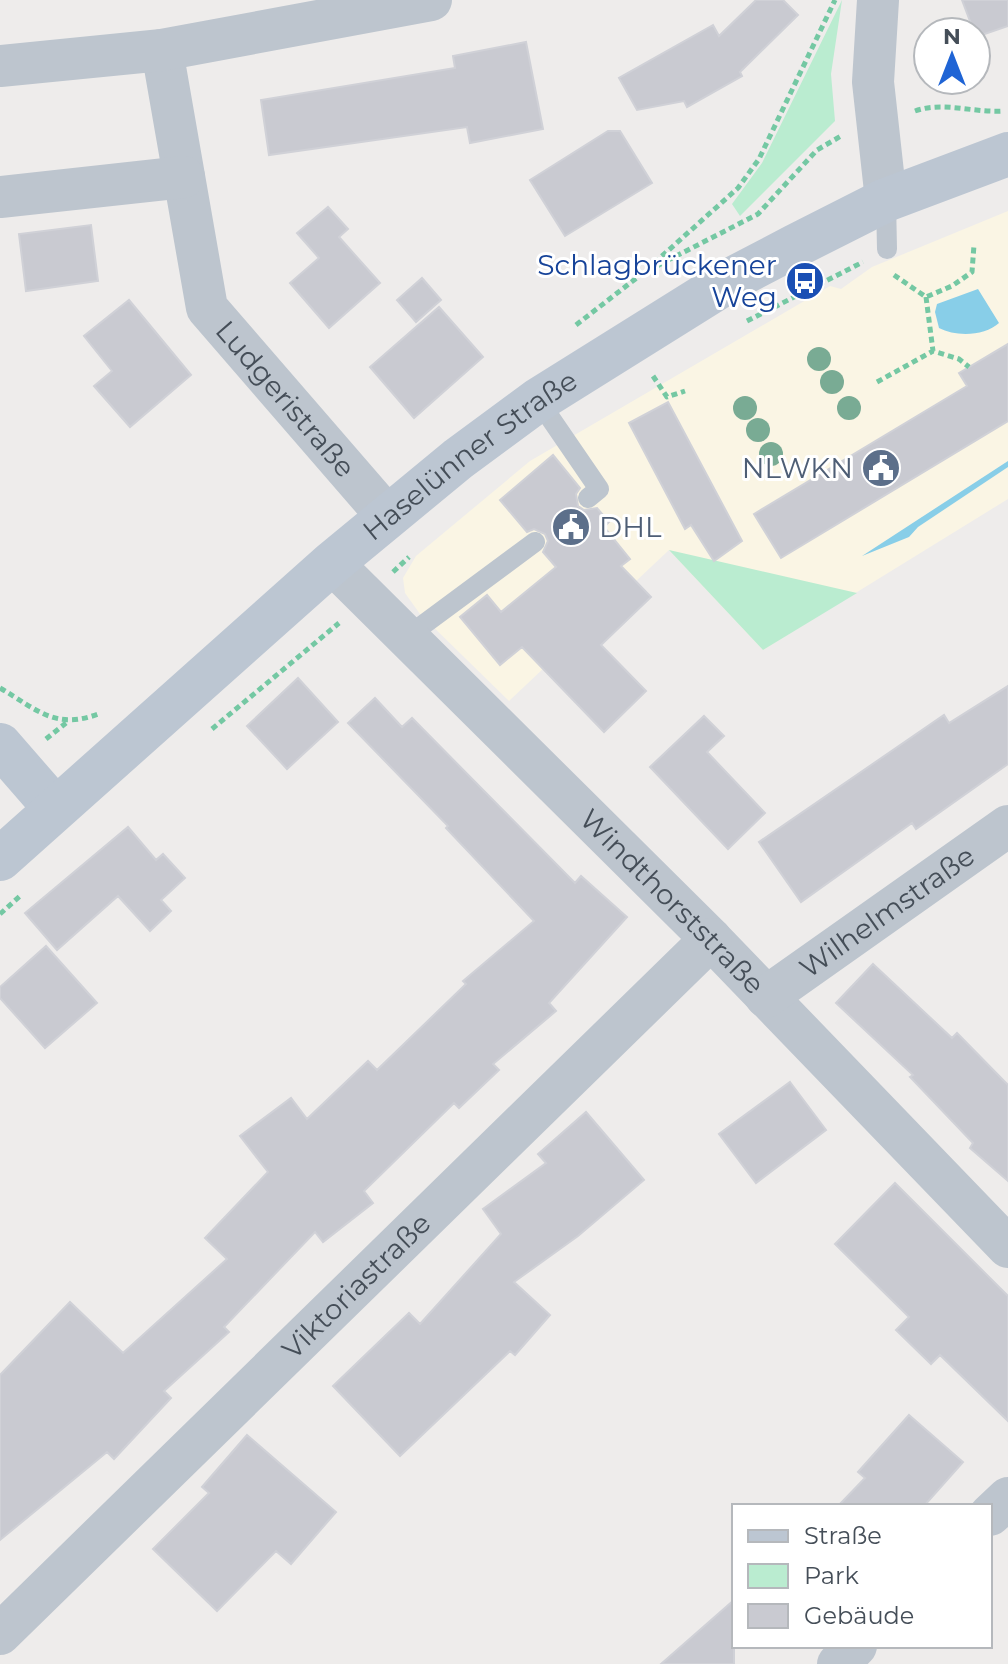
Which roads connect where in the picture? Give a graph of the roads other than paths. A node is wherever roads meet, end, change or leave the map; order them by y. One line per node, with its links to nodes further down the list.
1 (431, 0): 3 (street)
2 (878, 0): 8 (street)
3 (162, 50): 4 (street); 6 (street, Ludgeristraße)
4 (0, 66)
5 (1008, 154): 8 (street, Haselünner Straße)
6 (184, 177): 7 (street); 12 (street, Ludgeristraße)
7 (0, 197)
8 (886, 200): 9 (lane); 10 (street, Haselünner Straße)
9 (887, 249)
10 (538, 400): 11 (lane); 12 (street, Haselünner Straße)
11 (588, 498)
12 (387, 516): 14 (street, Haselünner Straße)
13 (535, 542): 15 (lane)
14 (332, 563): 15 (street, Windthorststraße); 17 (street, Haselünner Straße)
15 (408, 636): 20 (street, Windthorststraße)
16 (0, 745): 17 (street)
17 (54, 807): 19 (street, Haselünner Straße)
18 (1008, 826): 21 (street, Wilhelmstraße)
19 (12, 876)
20 (711, 939): 21 (street, Windthorststraße); 25 (street, Viktoriastraße)
21 (766, 997): 22 (street, Windthorststraße)
22 (1008, 1247)
23 (1008, 1498): 24 (street)
24 (992, 1513)
25 (0, 1634)
26 (854, 1648): 27 (street)
27 (838, 1664)

